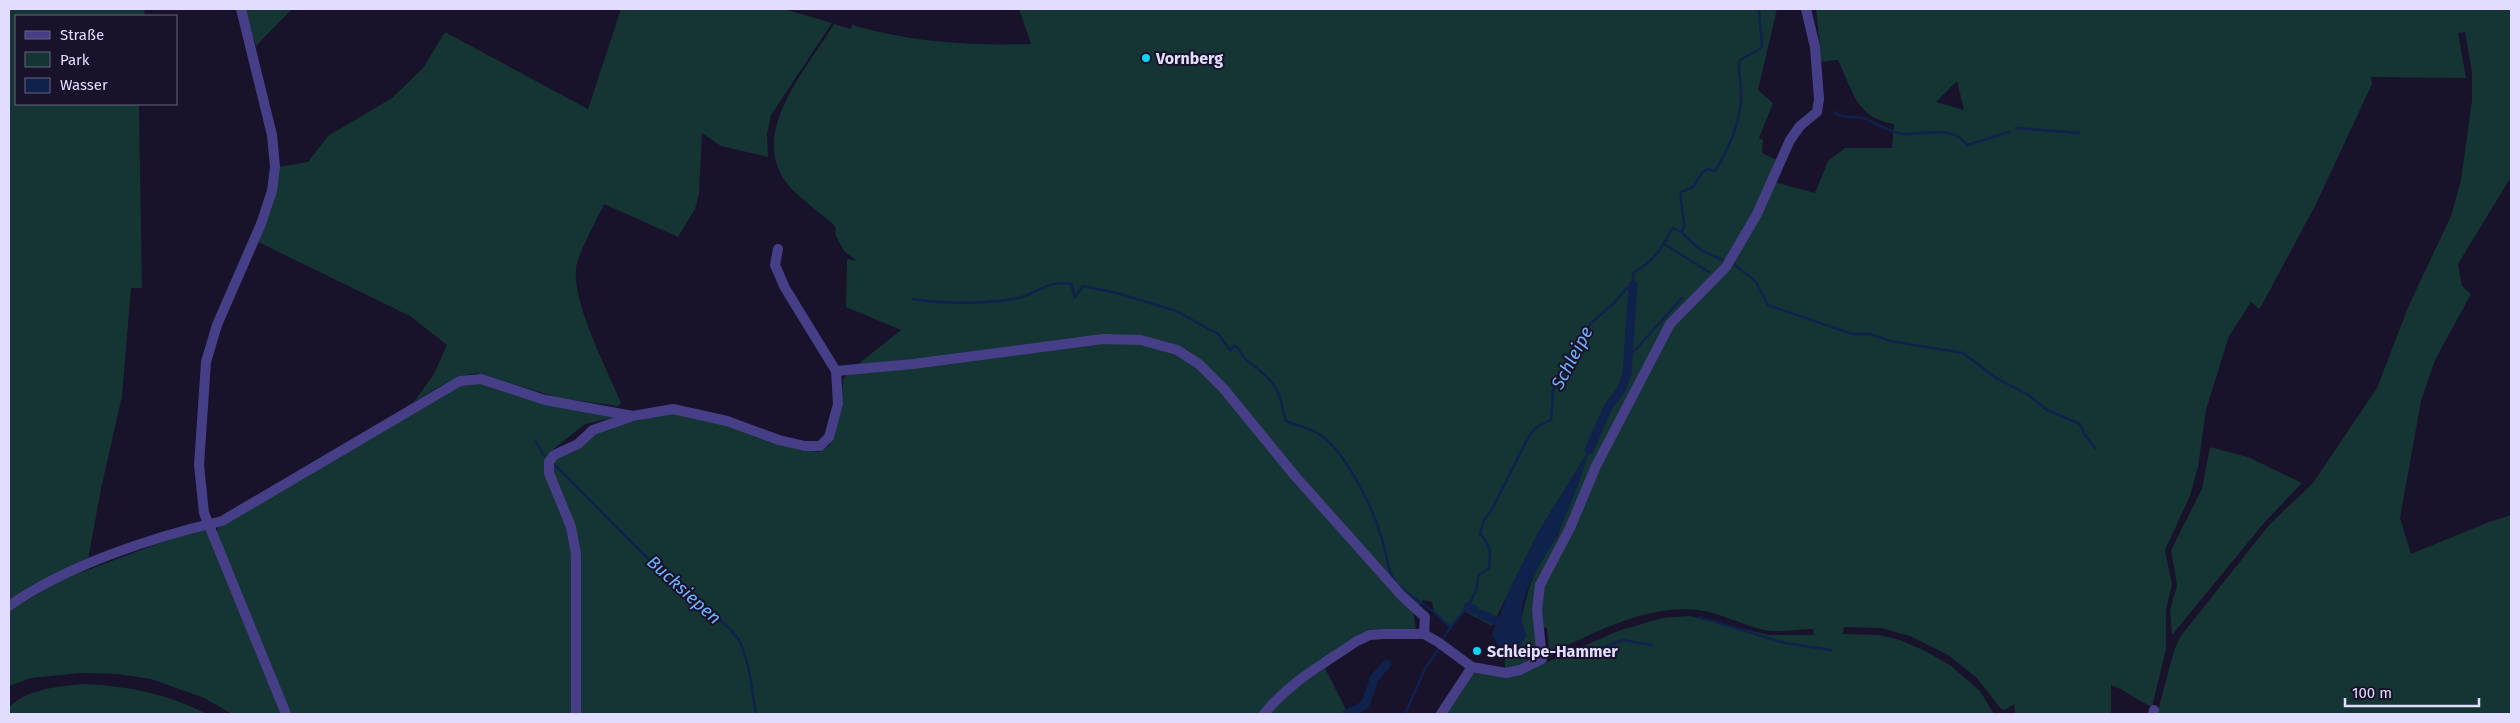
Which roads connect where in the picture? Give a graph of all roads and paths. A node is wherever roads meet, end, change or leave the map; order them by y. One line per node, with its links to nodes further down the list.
1 (241, 9): 6 (street)
2 (1806, 9): 9 (street)
3 (778, 249): 4 (street)
4 (836, 371): 5 (street); 8 (street)
5 (633, 416): 6 (street); 11 (street)
6 (210, 523): 7 (street); 10 (street)
7 (9, 606)
8 (1424, 634): 9 (street); 12 (street)
9 (1472, 667): 13 (street)
10 (286, 714)
11 (576, 714)
12 (1264, 714)
13 (1441, 714)

